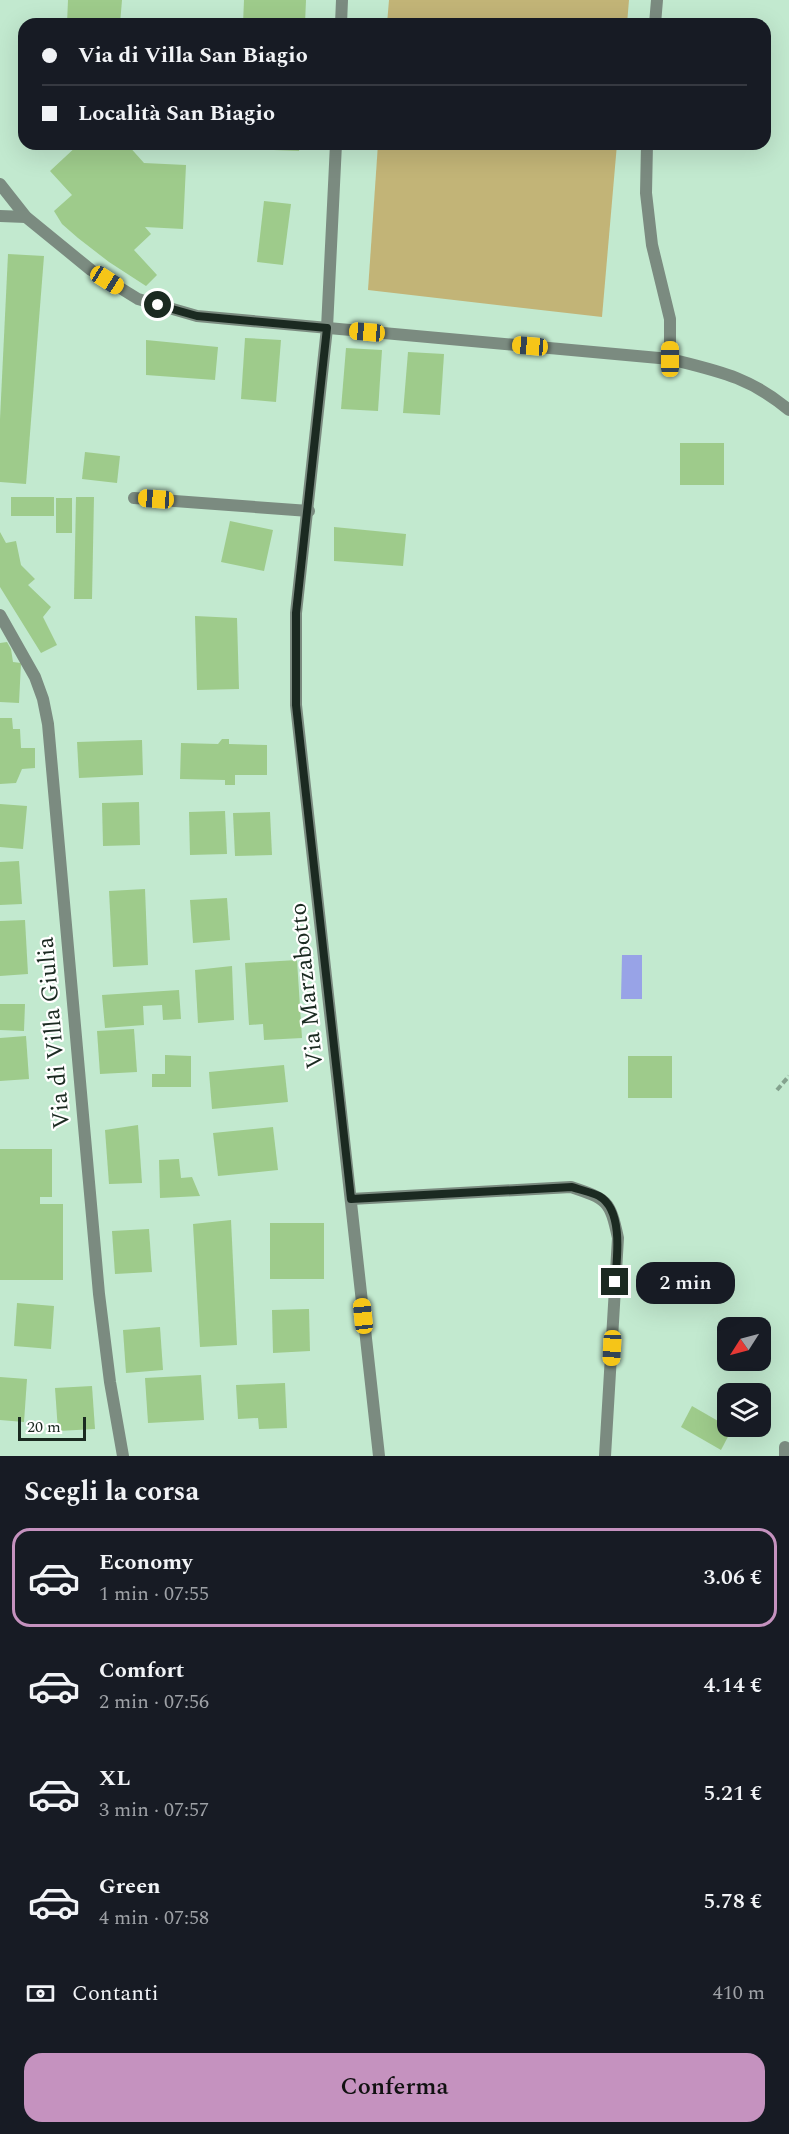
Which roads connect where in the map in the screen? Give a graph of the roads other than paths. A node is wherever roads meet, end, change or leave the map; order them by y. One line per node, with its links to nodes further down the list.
1 (342, 0): 3 (street)
2 (657, 0): 4 (street)
3 (341, 18)
4 (656, 18)
5 (336, 150): 10 (street, Via Marzabotto)
6 (646, 150): 11 (street)
7 (0, 184): 9 (street)
8 (0, 216): 9 (street)
9 (26, 217): 10 (street)
10 (327, 328): 11 (street); 14 (street, Via Marzabotto)
11 (670, 359): 12 (street)
12 (789, 410)
13 (134, 498): 14 (street)
14 (309, 511): 16 (street, Via Marzabotto)
15 (0, 615): 17 (street, Via di Villa Giulia)
16 (351, 1199): 18 (street, Via Marzabotto); 19 (street)
17 (123, 1456)
18 (379, 1456)
19 (605, 1456)

